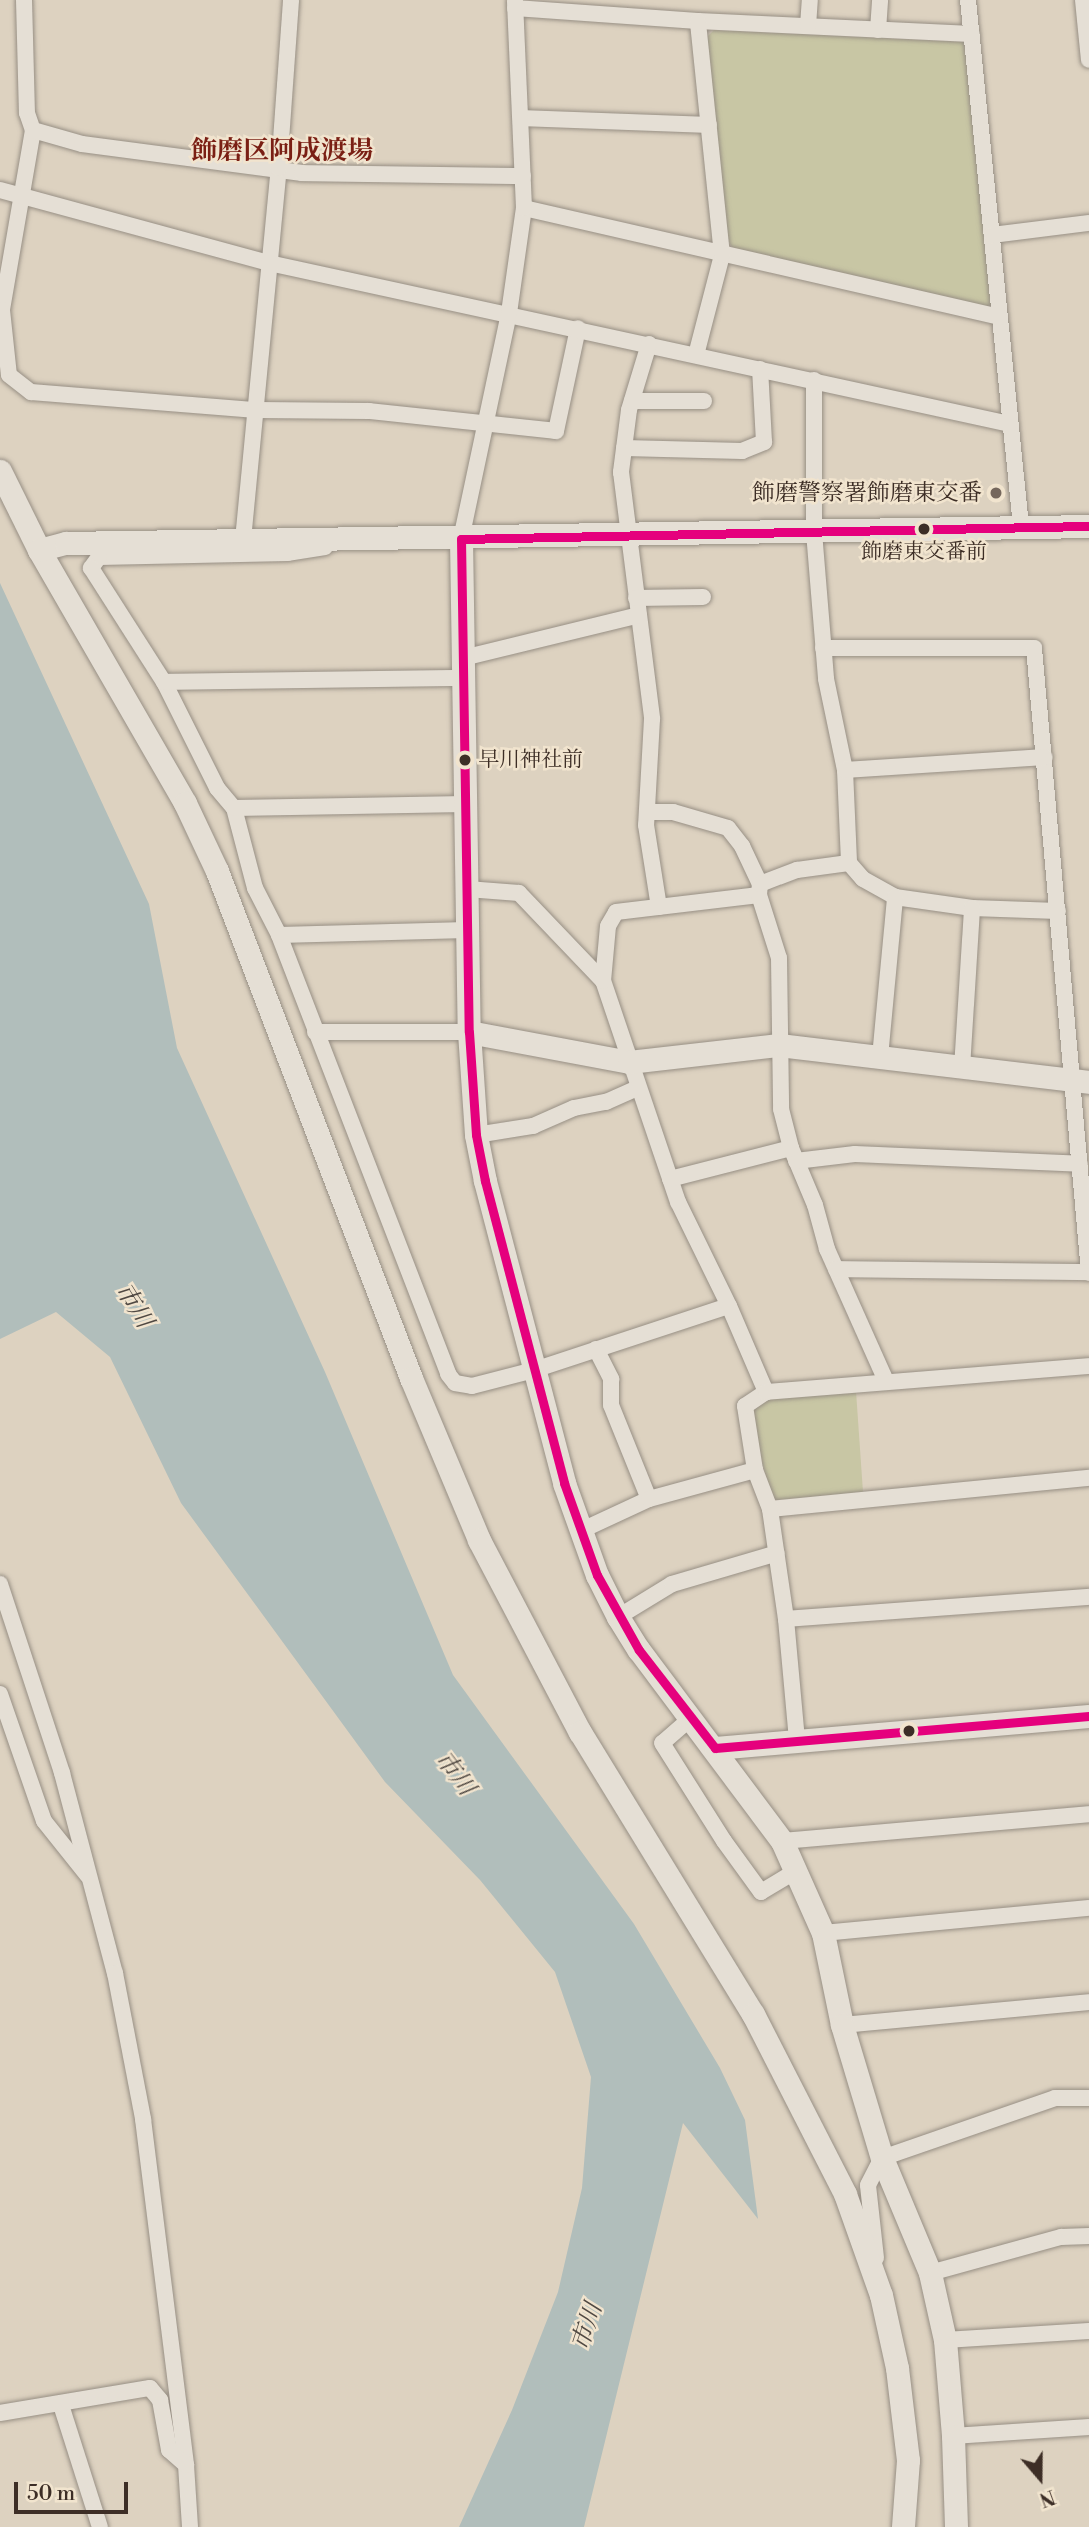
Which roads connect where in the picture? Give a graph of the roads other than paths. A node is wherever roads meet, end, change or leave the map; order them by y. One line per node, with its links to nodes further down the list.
1 (24, 0): 15 (street)
2 (291, 0): 16 (street)
3 (810, 0): 9 (street)
4 (880, 0): 10 (street)
5 (968, 0): 11 (street)
6 (1083, 0): 12 (street)
7 (515, 4): 8 (street); 13 (street)
8 (698, 21): 9 (street); 14 (street)
9 (808, 26): 10 (street)
10 (878, 30): 11 (street)
11 (972, 34): 22 (street)
12 (1089, 60)
13 (521, 118): 14 (street); 17 (street)
14 (709, 125): 23 (street)
15 (33, 130): 16 (street); 19 (street)
16 (279, 168): 17 (street); 24 (street)
17 (523, 176): 20 (street)
18 (0, 190): 19 (street)
19 (21, 197): 24 (street); 34 (street)
20 (524, 208): 23 (street); 25 (street)
21 (1089, 223): 22 (street)
22 (992, 235): 26 (street)
23 (722, 255): 26 (street); 29 (street)
24 (269, 263): 25 (street); 34 (street)
25 (509, 313): 27 (street); 35 (street)
26 (1000, 317): 36 (street)
27 (578, 328): 28 (street); 35 (street)
28 (649, 344): 29 (street); 32 (street)
29 (696, 355): 30 (street)
30 (760, 369): 31 (street); 37 (street)
31 (814, 380): 36 (street); 41 (street)
32 (632, 401): 33 (street); 37 (street)
33 (704, 401)
34 (256, 410): 35 (street); 45 (street)
35 (485, 423): 44 (street)
36 (1010, 424): 39 (street)
37 (624, 448): 42 (street)
38 (0, 471): 46 (street)
39 (1020, 526): 40 (street); 41 (street)
40 (1089, 526)
41 (814, 533): 42 (street); 50 (street)
42 (629, 536): 44 (street); 48 (street)
43 (380, 537): 44 (street); 45 (street); 52 (street)
44 (461, 539): 51 (street)
45 (243, 540): 46 (street)
46 (39, 550): 115 (street)
47 (703, 597): 48 (street)
48 (636, 598): 49 (street)
49 (639, 615): 51 (street); 57 (street)
50 (823, 648): 53 (street); 54 (street)
51 (463, 668): 52 (street); 55 (street)
52 (164, 682): 56 (street)
53 (1045, 757): 54 (street); 64 (street)
54 (845, 770): 58 (street)
55 (466, 804): 56 (street); 59 (street)
56 (234, 808): 66 (street)
57 (646, 812): 60 (street); 62 (street)
58 (849, 863): 60 (street); 61 (street)
59 (467, 889): 65 (street); 67 (street)
60 (760, 890): 62 (street); 70 (street)
61 (895, 897): 63 (street); 71 (street)
62 (659, 907): 67 (street)
63 (972, 908): 64 (street); 73 (street)
64 (1058, 911): 74 (street)
65 (467, 930): 66 (street); 69 (street)
66 (279, 935): 68 (street)
67 (604, 981): 72 (street)
68 (315, 1032): 69 (street); 85 (street)
69 (469, 1032): 72 (street); 76 (street)
70 (779, 1045): 71 (street); 72 (street); 77 (street)
71 (880, 1057): 73 (street)
72 (629, 1062): 75 (street)
73 (962, 1068): 74 (street)
74 (1081, 1082): 78 (street)
75 (638, 1088): 76 (street); 79 (street)
76 (476, 1135): 85 (street)
77 (794, 1155): 78 (street); 79 (street); 80 (street)
78 (1080, 1164): 81 (street)
79 (670, 1179): 82 (street)
80 (836, 1269): 81 (street); 86 (street)
81 (1089, 1272)
82 (729, 1306): 83 (street); 87 (street)
83 (596, 1349): 85 (street); 90 (street)
84 (1089, 1366): 86 (street)
85 (534, 1370): 92 (street)
86 (886, 1381): 87 (street)
87 (766, 1392): 88 (street)
88 (755, 1470): 90 (street); 91 (street)
89 (1089, 1478): 91 (street)
90 (649, 1499): 92 (street)
91 (770, 1509): 93 (street)
92 (580, 1531): 96 (street)
93 (777, 1553): 96 (street); 97 (street)
94 (0, 1584): 106 (street)
95 (1089, 1597): 97 (street)
96 (618, 1617): 100 (street)
97 (786, 1619): 101 (street)
98 (0, 1694): 106 (street)
99 (1089, 1716): 101 (street)
100 (691, 1718): 102 (street); 105 (street)
101 (797, 1740): 102 (street)
102 (715, 1748): 104 (street)
103 (1089, 1814): 104 (street)
104 (782, 1841): 105 (street)
105 (796, 1871): 108 (street)
106 (90, 1878): 122 (street)
107 (1089, 1908): 108 (street)
108 (823, 1933): 110 (street)
109 (1089, 2002): 110 (street)
110 (842, 2025): 112 (street)
111 (1089, 2098): 112 (street)
112 (882, 2158): 114 (street); 115 (street)
113 (1089, 2236): 114 (street)
114 (930, 2273): 117 (street)
115 (881, 2295): 125 (street)
116 (1089, 2331): 117 (street)
117 (945, 2340): 121 (street)
118 (61, 2405): 119 (street); 122 (street); 123 (street)
119 (0, 2413)
120 (1089, 2427): 121 (street)
121 (953, 2436): 126 (street)
122 (186, 2465): 124 (street)
123 (100, 2527)
124 (190, 2527)
125 (903, 2527)
126 (956, 2527)

